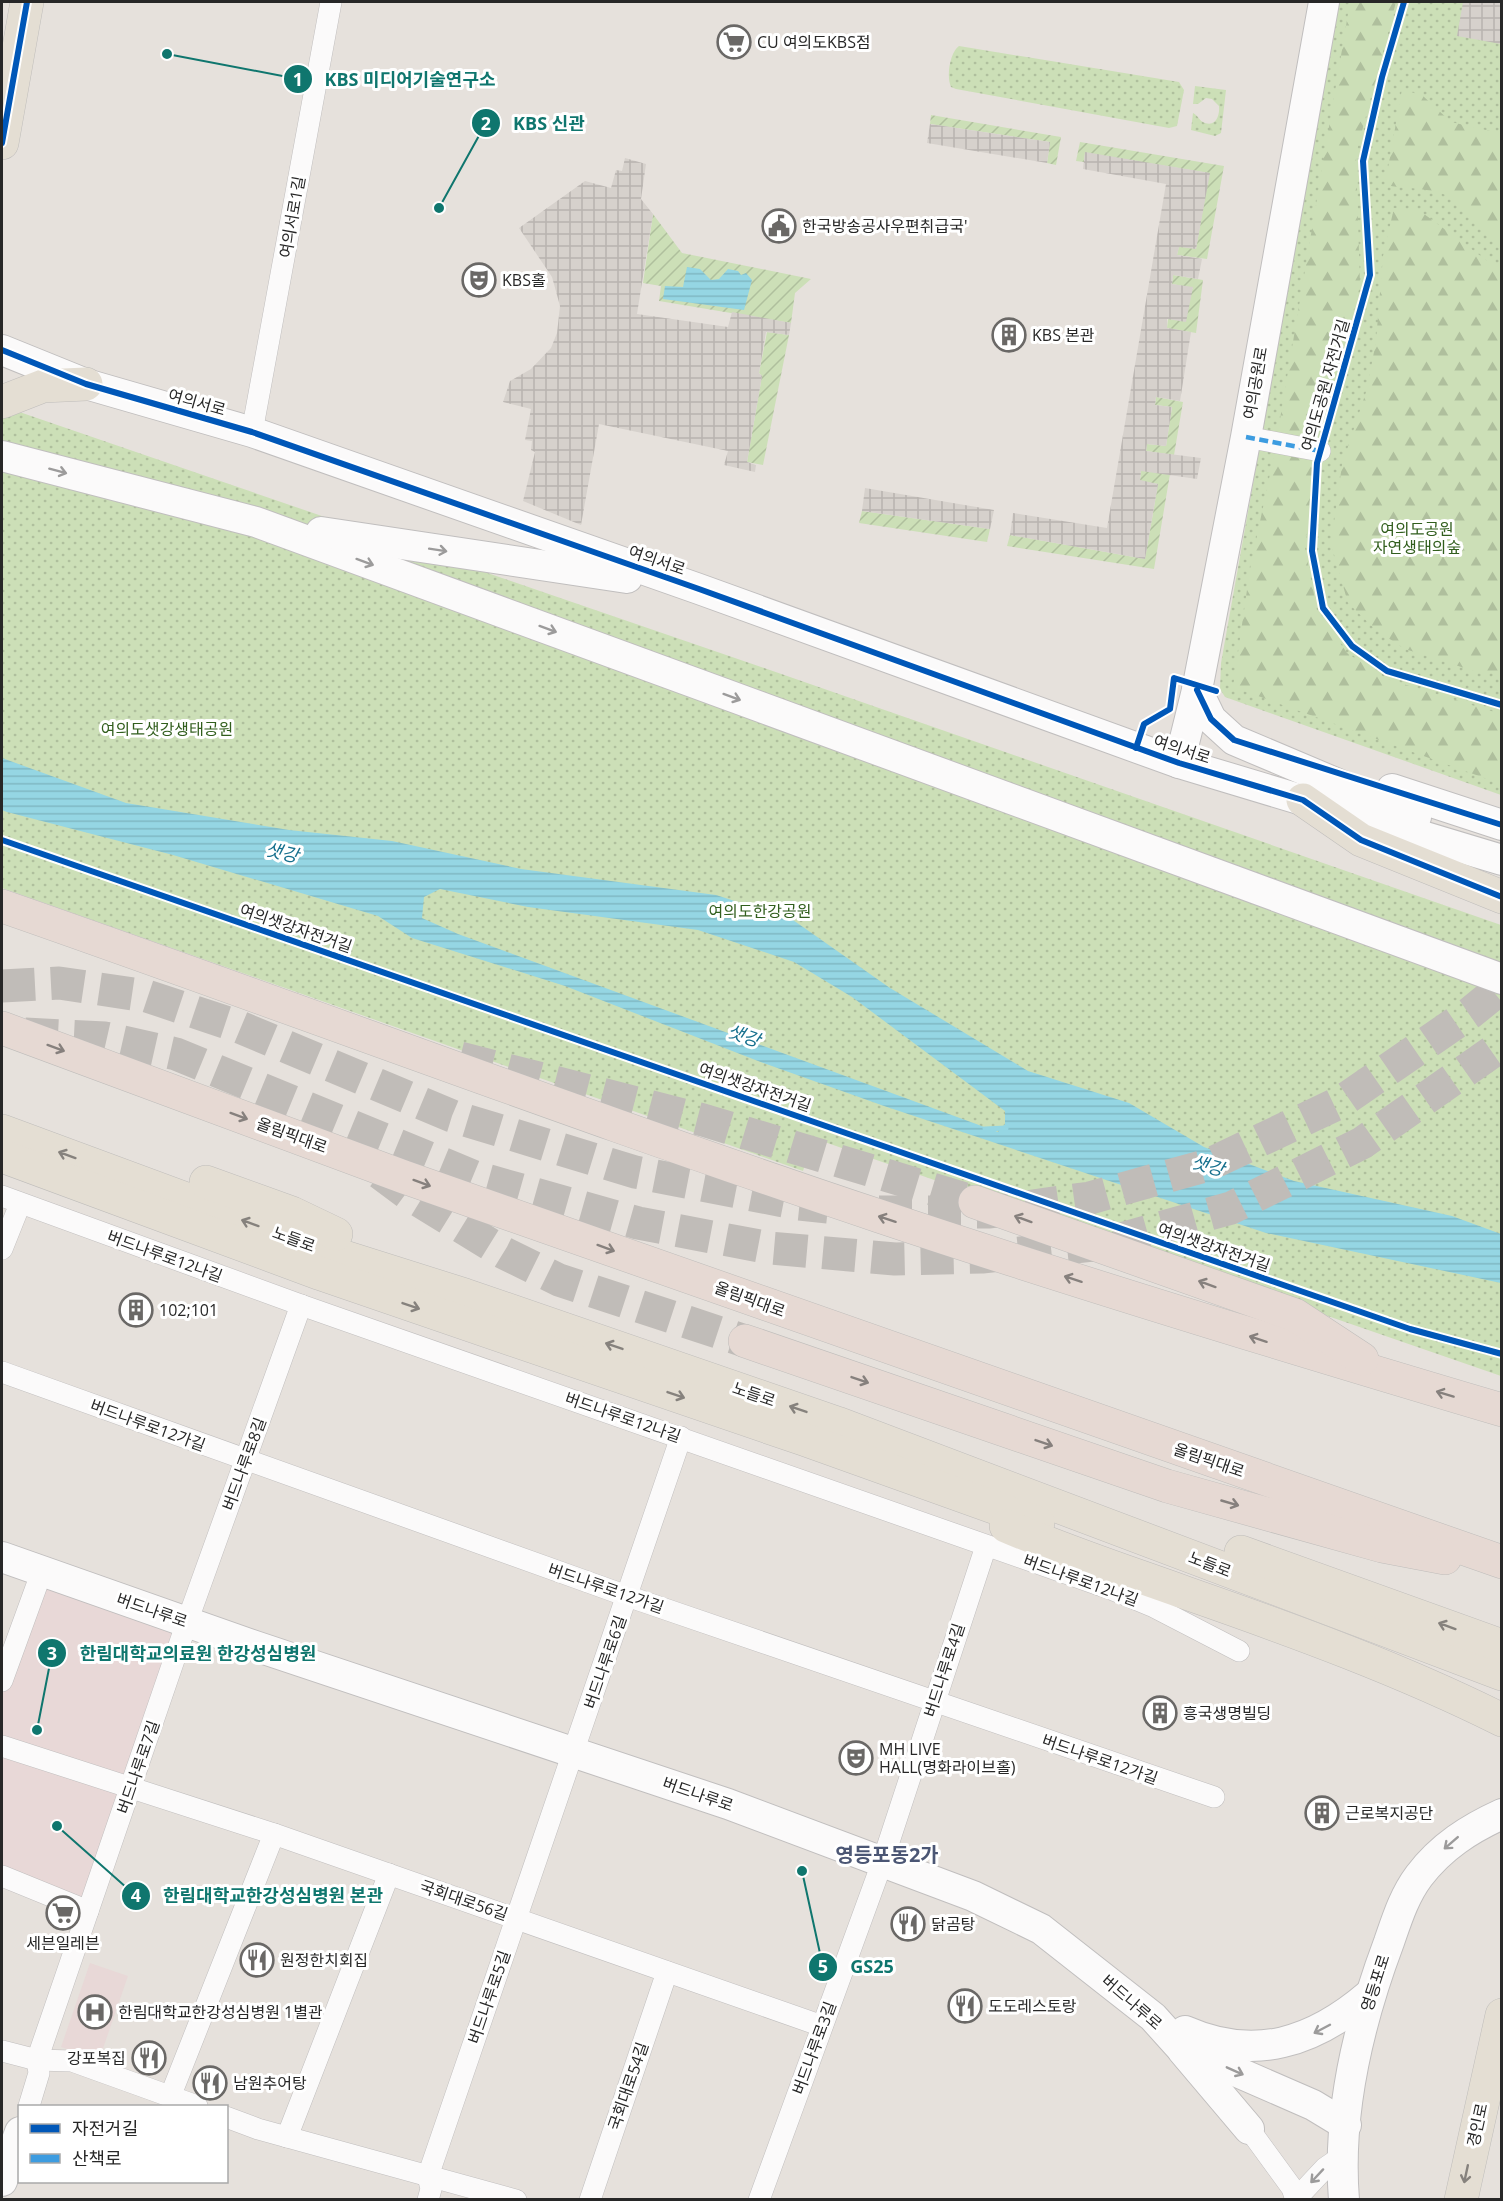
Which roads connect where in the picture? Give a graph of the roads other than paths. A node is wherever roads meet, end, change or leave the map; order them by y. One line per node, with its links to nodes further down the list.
1 (27, 2): 4 (main road)
2 (332, 2): 8 (street, 여의서로1길)
3 (1324, 2): 9 (main road, 여의공원로)
4 (2, 143)
5 (2, 350): 6 (main road, 여의서로)
6 (86, 384): 7 (main road); 8 (main road, 여의서로)
7 (2, 402)
8 (252, 432): 13 (main road, 여의서로)
9 (1246, 437): 10 (street); 14 (main road, 여의공원로)
10 (1320, 451)
11 (2, 456): 12 (main road, one-way to 12)
12 (256, 522): 13 (main road, one-way to 13); 23 (main road, one-way to 23)
13 (699, 589): 16 (main road, 여의서로)
14 (1197, 690): 15 (main road); 16 (main road, 여의공원로)
15 (1234, 740): 18 (main road); 19 (main road)
16 (1179, 763): 17 (main road, 여의서로)
17 (1303, 801): 20 (main road, 여의서로); 21 (main road)
18 (1502, 825)
19 (1502, 854)
20 (1502, 860)
21 (1502, 897)
22 (2, 906): 37 (highway, one-way to 22)
23 (1502, 979)
24 (2, 1028): 45 (highway, 올림픽대로, one-way to 45)
25 (2, 1108): 33 (main road)
26 (2, 1131): 33 (main road, 노들로, one-way to 26)
27 (2, 1156): 32 (main road, 노들로)
28 (2, 1177): 32 (main road)
29 (10, 1200): 31 (street); 34 (street, 버드나루로12나길)
30 (975, 1202): 37 (highway, one-way to 30)
31 (2, 1249)
32 (381, 1295): 41 (main road, 노들로, one-way to 41)
33 (465, 1295): 39 (main road, 노들로, one-way to 33)
34 (301, 1305): 40 (street, 버드나루로12나길); 42 (street, 버드나루로8길)
35 (745, 1341): 46 (highway, one-way to 46)
36 (2, 1372): 42 (street, 버드나루로12가길)
37 (1389, 1377): 38 (highway, one-way to 37)
38 (1502, 1410)
39 (837, 1423): 50 (main road, one-way to 39); 52 (main road, 노들로)
40 (681, 1437): 43 (street, 버드나루로12나길); 48 (street, 버드나루로6길)
41 (803, 1438): 54 (main road, 노들로); 56 (main road)
42 (246, 1461): 48 (street, 버드나루로12가길); 49 (street, 버드나루로8길)
43 (986, 1546): 51 (street, 버드나루로12나길); 55 (street, 버드나루로4길)
44 (2, 1557): 47 (main road, 버드나루로)
45 (1502, 1562)
46 (1502, 1568)
47 (42, 1571): 49 (main road, 버드나루로); 53 (street)
48 (627, 1596): 55 (street, 버드나루로12가길); 58 (street, 버드나루로6길)
49 (187, 1622): 58 (main road, 버드나루로); 59 (street, 버드나루로7길)
50 (1502, 1647)
51 (1239, 1651)
52 (1502, 1674)
53 (2, 1681)
54 (1502, 1695)
55 (933, 1702): 60 (street, 버드나루로12가길); 63 (street, 버드나루로4길)
56 (1502, 1720)
57 (2, 1746): 59 (street, 국회대로56길)
58 (574, 1750): 63 (main road, 버드나루로); 67 (street, 버드나루로5길)
59 (130, 1789): 62 (street, 국회대로56길); 66 (street, 버드나루로7길)
60 (1214, 1797)
61 (1502, 1814): 69 (main road, 영등포로, one-way to 69)
62 (274, 1834): 64 (street, 국회대로56길); 77 (street)
63 (882, 1863): 71 (main road, 버드나루로); 72 (street, 버드나루로3길)
64 (389, 1874): 67 (street, 국회대로56길); 84 (street)
65 (2, 1876): 66 (street)
66 (88, 1911): 75 (street, 버드나루로7길)
67 (516, 1919): 68 (street, 국회대로56길); 86 (street, 버드나루로5길)
68 (667, 1972): 72 (street, 국회대로56길); 90 (street, 국회대로54길)
69 (1369, 1995): 71 (main road, one-way to 71); 81 (main road, 영등포로)
70 (1502, 2015): 94 (main road, 경인로, one-way to 94)
71 (1153, 2017): 73 (main road, 버드나루로)
72 (822, 2026): 91 (street, 버드나루로3길)
73 (1180, 2047): 76 (main road, 버드나루로, one-way to 76); 82 (main road)
74 (2, 2051): 75 (street)
75 (37, 2060): 77 (street); 78 (street, 버드나루로7길)
76 (1283, 2092): 81 (main road, 버드나루로); 82 (main road)
77 (170, 2097): 79 (street)
78 (29, 2105)
79 (194, 2105)
80 (228, 2118): 84 (street)
81 (1346, 2125): 85 (main road, 영등포로)
82 (1249, 2129): 92 (street)
83 (18, 2137): 87 (main road)
84 (287, 2137): 86 (street)
85 (1341, 2157): 92 (street, one-way to 92); 93 (main road, 영등포로)
86 (428, 2176): 88 (street, 버드나루로5길); 89 (street)
87 (2, 2181)
88 (428, 2199)
89 (516, 2199)
90 (590, 2199)
91 (759, 2199)
92 (1296, 2199)
93 (1344, 2199)
94 (1461, 2199)

